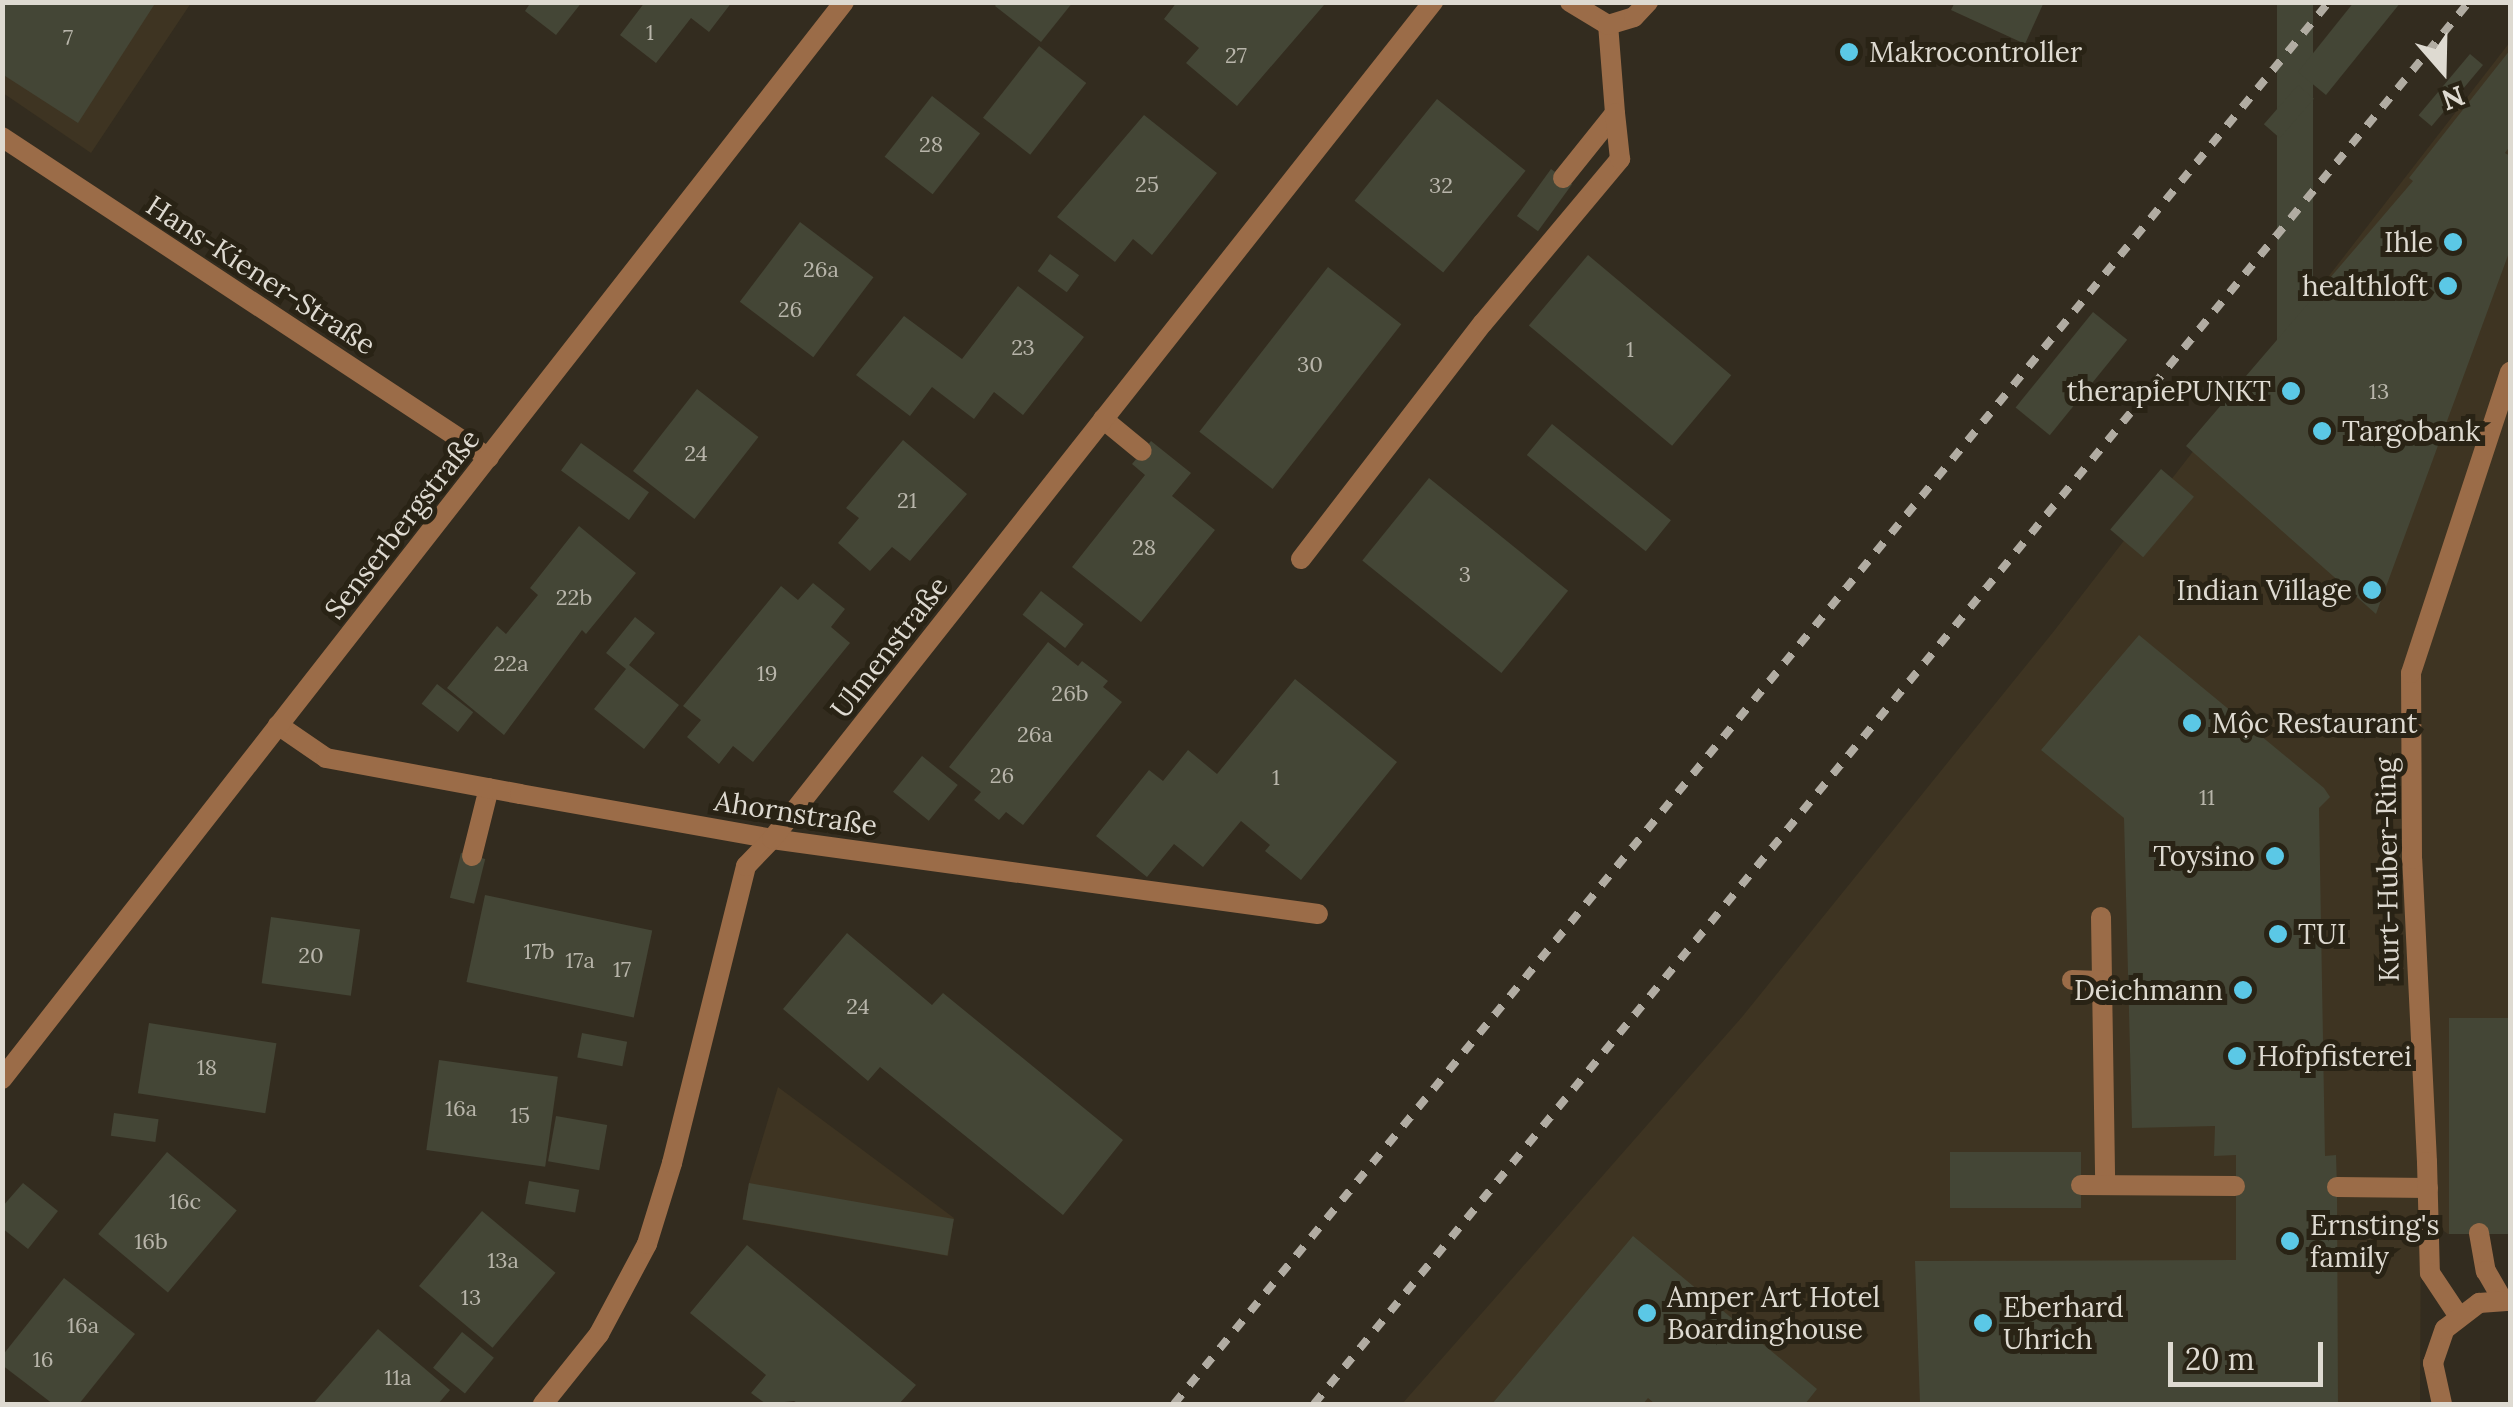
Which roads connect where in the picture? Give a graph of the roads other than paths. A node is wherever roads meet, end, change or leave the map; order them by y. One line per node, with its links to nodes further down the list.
1 (844, 2): 12 (street, Senserbergstraße)
2 (1434, 2): 10 (street, Ulmenstraße)
3 (1570, 2): 5 (street)
4 (1648, 2): 5 (street)
5 (1608, 25): 6 (street)
6 (1616, 114): 8 (street); 13 (street)
7 (2, 137): 12 (street, Hans-Kiener-Straße)
8 (1562, 178)
9 (2510, 372): 29 (street, Kurt-Huber-Ring)
10 (1103, 419): 11 (street); 16 (street, Ulmenstraße)
11 (1142, 451)
12 (489, 458): 14 (street, Senserbergstraße)
13 (1301, 560)
14 (278, 725): 15 (street, Ahornstraße); 22 (street, Senserbergstraße)
15 (489, 788): 16 (street, Ahornstraße); 17 (street)
16 (772, 839): 18 (street, Ahornstraße); 33 (street, Ulmenstraße)
17 (472, 856)
18 (1318, 914)
19 (2101, 917): 21 (street)
20 (2072, 980): 21 (street)
21 (2101, 981): 24 (street)
22 (2, 1080)
23 (2082, 1114): 24 (street)
24 (2104, 1115): 25 (street)
25 (2105, 1184): 26 (street); 27 (street)
26 (2081, 1185)
27 (2235, 1186)
28 (2337, 1187): 29 (street)
29 (2428, 1188): 32 (street, Kurt-Huber-Ring)
30 (2480, 1233): 31 (street)
31 (2506, 1300): 32 (street)
32 (2458, 1315): 34 (street)
33 (543, 1404)
34 (2442, 1404)

